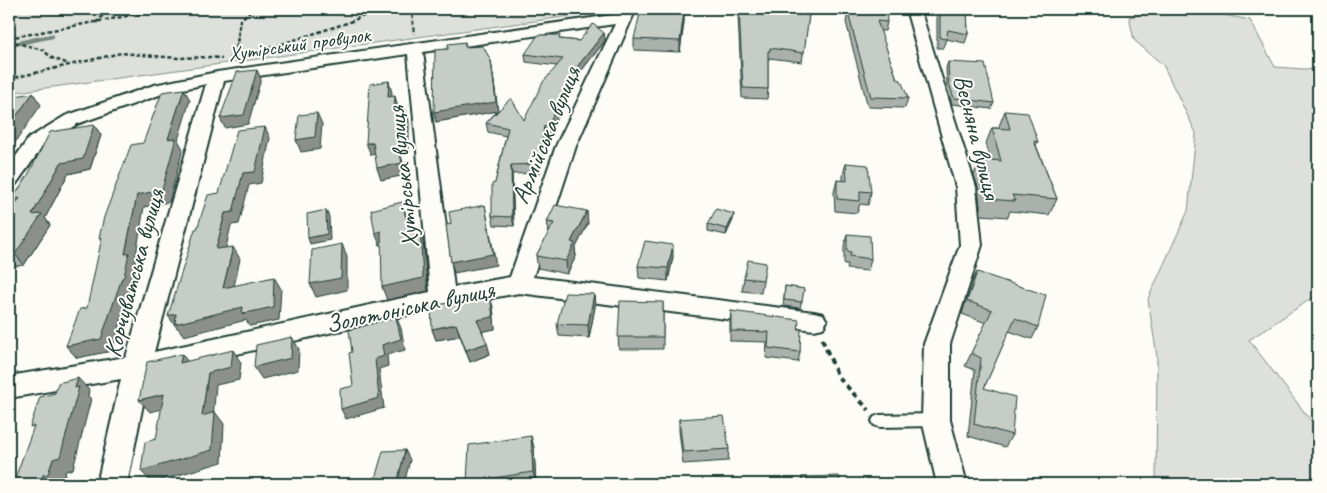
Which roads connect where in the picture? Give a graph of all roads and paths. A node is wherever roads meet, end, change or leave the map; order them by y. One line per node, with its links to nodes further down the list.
1 (19, 9): 9 (path)
2 (108, 9): 12 (path)
3 (163, 9): 10 (path)
4 (196, 9): 10 (path)
5 (253, 9): 18 (path)
6 (380, 9): 15 (path)
7 (410, 9): 14 (path)
8 (913, 9): 26 (street, Весняна вулиця)
9 (9, 11)
10 (143, 13): 12 (path)
11 (627, 13): 14 (street, Хутірський провулок); 21 (street, Армійська вулиця)
12 (96, 23): 13 (path)
13 (9, 40): 17 (path)
14 (415, 49): 18 (street, Хутірський провулок); 22 (street, Хутірська вулиця)
15 (242, 56)
16 (235, 59): 18 (path)
17 (70, 64): 18 (path); 19 (path)
18 (223, 69): 20 (street); 24 (street, Корчуватська вулиця)
19 (9, 79)
20 (9, 180)
21 (519, 284): 22 (street, Золотоніська вулиця); 23 (street, Золотоніська вулиця)
22 (443, 298): 24 (street, Золотоніська вулиця)
23 (814, 321): 27 (path)
24 (137, 366): 25 (street, Золотоніська вулиця); 28 (street, Корчуватська вулиця)
25 (9, 387)
26 (936, 420): 27 (lane); 29 (street, Весняна вулиця)
27 (879, 421)
28 (112, 484)
29 (952, 484)

